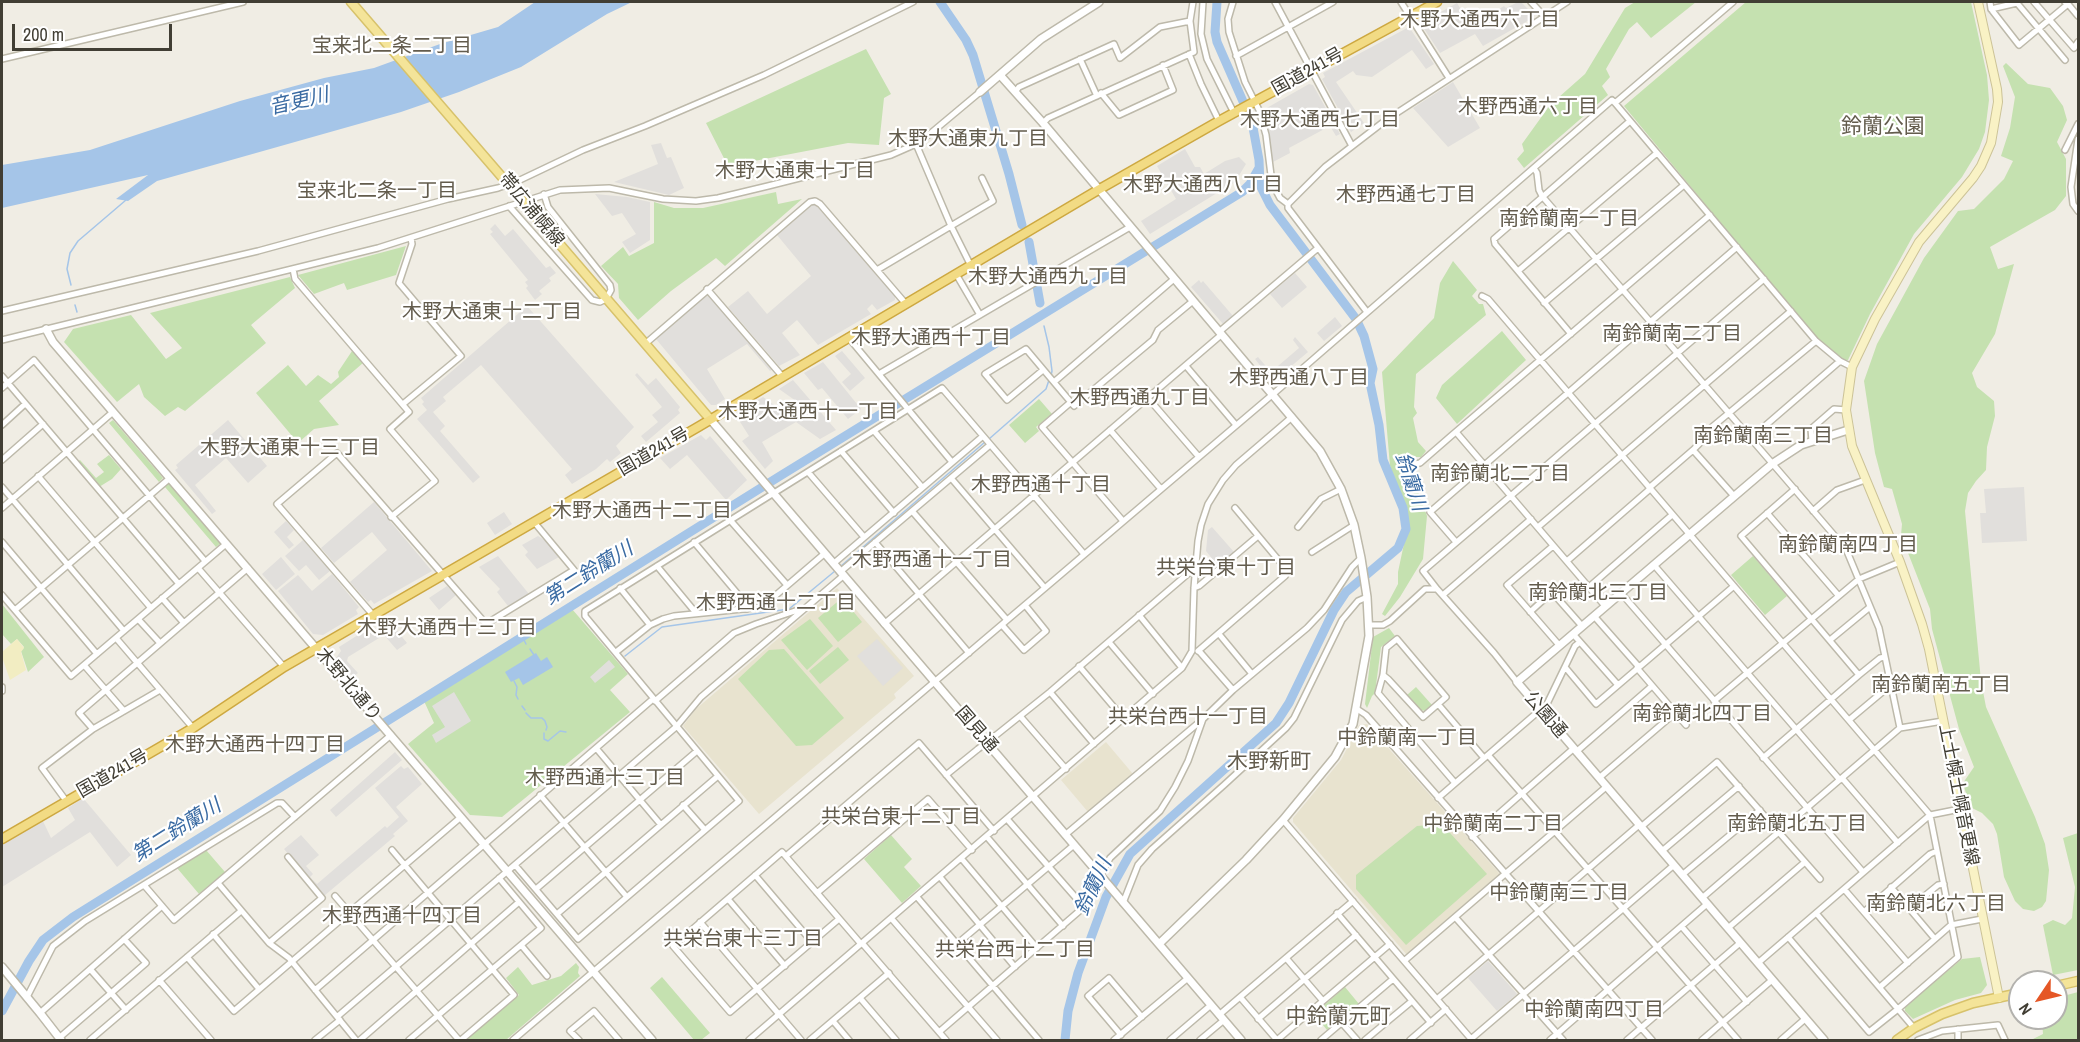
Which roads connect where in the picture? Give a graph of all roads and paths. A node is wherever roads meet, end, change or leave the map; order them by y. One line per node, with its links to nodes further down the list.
1 (243, 2): 30 (street)
2 (351, 2): 54 (main road, 帯広浦幌線)
3 (913, 2): 54 (street)
4 (1099, 2): 35 (street)
5 (1193, 2): 24 (street)
6 (1203, 2): 42 (street)
7 (1233, 2): 29 (street)
8 (1275, 2): 25 (street)
9 (1333, 2): 25 (street)
10 (1401, 2): 22 (street)
11 (1437, 2): 22 (highway, 国道241号)
12 (1531, 2): 20 (street)
13 (1567, 2): 20 (street)
14 (1733, 2): 41 (street)
15 (1978, 2): 100 (main road, 上士幌士幌音更線)
16 (1990, 2): 19 (street)
17 (2034, 2): 23 (street)
18 (2066, 3): 21 (street); 23 (street)
19 (1991, 9): 26 (street); 26 (street)
20 (1544, 16): 36 (street)
21 (2079, 16)
22 (1409, 17): 34 (highway, 国道241号); 36 (street)
23 (2049, 19): 26 (street); 27 (street)
24 (1190, 21): 28 (street); 31 (street)
25 (1288, 27): 29 (street); 34 (street)
26 (2039, 28): 32 (street)
27 (2079, 42)
28 (1189, 54): 33 (street); 43 (street)
29 (1236, 56): 40 (street)
30 (2, 59)
31 (1080, 59): 38 (street); 39 (street)
32 (2065, 60)
33 (1163, 65): 39 (street); 39 (street)
34 (1311, 70): 40 (highway, 国道241号); 49 (street)
35 (1000, 75): 37 (street); 38 (street)
36 (1449, 78): 49 (street)
37 (983, 90): 48 (street)
38 (1015, 92): 45 (street)
39 (1099, 94): 45 (street)
40 (1253, 102): 42 (highway, 国道241号); 59 (street)
41 (1615, 103): 44 (street); 52 (street)
42 (1235, 112): 43 (highway, 国道241号)
43 (1219, 121): 56 (highway, 国道241号)
44 (1630, 121): 51 (street); 58 (street)
45 (1043, 123): 56 (street)
46 (2079, 124): 50 (street)
47 (2079, 139): 61 (street)
48 (916, 144): 57 (street); 63 (street)
49 (1352, 146): 59 (street)
50 (2065, 150)
51 (1657, 153): 55 (street); 65 (street)
52 (1534, 168): 58 (street); 86 (street)
53 (982, 178): 63 (street)
54 (508, 184): 80 (main road, 帯広浦幌線, bridge); 84 (street)
55 (1684, 185): 62 (street); 69 (street)
56 (1098, 190): 64 (street); 70 (highway, 国道241号)
57 (544, 194): 60 (street); 80 (street)
58 (1542, 196): 65 (street); 73 (street)
59 (1288, 204): 68 (street)
60 (508, 206): 66 (street); 80 (street)
61 (2079, 211)
62 (1710, 215): 67 (street); 78 (street)
63 (951, 226): 70 (street); 72 (street)
64 (1130, 226): 75 (street); 87 (street)
65 (1570, 227): 69 (street); 73 (street)
66 (411, 238): 71 (street); 114 (street)
67 (1737, 247): 76 (street); 88 (street)
68 (1316, 250): 86 (street); 90 (street)
69 (1597, 258): 78 (street); 82 (street)
70 (971, 266): 74 (highway, 国道241号)
71 (293, 269): 89 (street); 114 (street)
72 (877, 270): 77 (street); 83 (street)
73 (1518, 272): 82 (street)
74 (956, 274): 83 (highway, 国道241号); 87 (street)
75 (1174, 279): 81 (street); 105 (street)
76 (1764, 279): 85 (street); 96 (street)
77 (707, 289): 95 (street); 104 (street)
78 (1623, 289): 88 (street); 91 (street)
79 (1482, 296): 97 (street)
80 (606, 299): 95 (main road, 帯広浦幌線)
81 (1193, 301): 90 (street); 112 (street)
82 (1544, 303): 91 (street)
83 (906, 304): 92 (highway, 国道241号)
84 (2, 311)
85 (1791, 311): 94 (street); 107 (street)
86 (1367, 312): 110 (street)
87 (980, 315): 102 (street)
88 (1650, 321): 96 (street); 109 (street)
89 (46, 329): 93 (street); 117 (street, 木野北通り)
90 (1220, 333): 99 (street); 110 (street)
91 (1571, 334): 97 (street)
92 (848, 337): 102 (street); 104 (highway, 国道241号)
93 (2, 340)
94 (1816, 341): 98 (street); 118 (street)
95 (645, 344): 120 (main road, 帯広浦幌線)
96 (1677, 353): 107 (street); 123 (street)
97 (1539, 360): 109 (street); 129 (street)
98 (1840, 361): 100 (street); 131 (street)
99 (1186, 366): 111 (street); 124 (street)
100 (1852, 367): 116 (main road, 上士幌士幌音更線)
101 (1043, 370): 101 (street); 105 (street)
102 (879, 374): 115 (street)
103 (2, 376): 106 (street)
104 (782, 376): 120 (highway, 国道241号)
105 (1054, 382): 112 (street)
106 (7, 383): 108 (street); 113 (street); 125 (street)
107 (1705, 385): 118 (street); 137 (street)
108 (2, 388)
109 (1567, 393): 123 (street); 143 (street)
110 (1272, 395): 119 (street); 124 (street)
111 (1148, 398): 126 (street); 138 (street)
112 (1071, 402): 141 (street)
113 (25, 404): 121 (street); 122 (street)
114 (403, 404): 169 (street)
115 (906, 407): 128 (street); 130 (street); 140 (street)
116 (1846, 410): 127 (main road, 上士幌士幌音更線); 132 (street)
117 (113, 412): 125 (street); 147 (street, 木野北通り)
118 (1729, 414): 131 (street); 134 (street)
119 (1292, 417): 153 (street); 203 (street)
120 (710, 420): 156 (street, 国見通); 174 (highway, 国道241号)
121 (2, 424)
122 (43, 424): 136 (street); 139 (street)
123 (1594, 424): 137 (street); 159 (street)
124 (1236, 425): 138 (street)
125 (93, 429): 136 (street); 157 (street)
126 (1110, 430): 141 (street); 152 (street)
127 (1848, 430): 132 (street, 公園通); 149 (main road, 上士幌士幌音更線)
128 (874, 431): 135 (street); 151 (street)
129 (1456, 432): 142 (street); 143 (street)
130 (983, 436): 133 (street); 140 (street)
131 (1750, 438): 144 (street)
132 (1812, 441): 144 (street, 公園通)
133 (990, 445): 148 (street); 158 (street)
134 (1693, 450): 154 (street); 160 (street)
135 (841, 451): 145 (street); 166 (street)
136 (66, 452): 146 (street); 170 (street)
137 (1622, 456): 154 (street); 177 (street)
138 (1198, 457): 152 (street)
139 (2, 460)
140 (952, 462): 151 (street)
141 (1073, 462): 158 (street); 173 (street)
142 (1414, 464)
143 (1484, 464): 159 (street); 186 (street)
144 (1772, 464): 155 (street); 160 (street, 公園通)
145 (808, 472): 156 (street); 181 (street)
146 (39, 476): 161 (street); 183 (street)
147 (170, 478): 157 (street); 187 (street, 木野北通り)
148 (951, 478): 164 (street); 178 (street)
149 (1866, 480): 165 (street); 196 (main road, 上士幌士幌音更線)
150 (2, 487): 161 (street)
151 (922, 487): 166 (street)
152 (1161, 489): 173 (street)
153 (1341, 489): 175 (street); 176 (street)
154 (1649, 489): 168 (street); 195 (street)
155 (1795, 489): 165 (street); 167 (street)
156 (771, 491): 172 (street); 190 (street, 国見通)
157 (149, 496): 170 (street); 193 (street)
158 (1033, 496): 178 (street); 191 (street)
159 (1511, 496): 171 (street); 186 (street)
160 (1734, 496): 179 (street, 公園通)
161 (12, 499): 162 (street); 198 (street)
162 (2, 508)
163 (1235, 508): 180 (street)
164 (912, 511): 185 (street); 194 (street)
165 (1813, 511): 206 (street)
166 (894, 513): 181 (street)
167 (1767, 513): 221 (street); 238 (street)
168 (1672, 515): 179 (street); 210 (street)
169 (392, 517): 205 (street); 233 (street)
170 (122, 518): 183 (street); 207 (street)
171 (1531, 519): 177 (street); 219 (street)
172 (730, 520): 184 (street); 208 (street)
173 (1123, 521): 191 (street)
174 (534, 522): 205 (highway, 国道241号); 205 (street)
175 (1354, 525): 189 (street); 192 (street)
176 (1298, 527)
177 (1538, 527): 188 (street)
178 (994, 529): 194 (street); 213 (street)
179 (1690, 534): 199 (street, 公園通); 209 (street)
180 (1258, 536): 214 (street); 246 (street)
181 (864, 537): 197 (street)
182 (2, 542): 211 (street)
183 (94, 542): 198 (street); 227 (street)
184 (693, 542): 200 (street); 228 (street)
185 (875, 542): 204 (street); 218 (street)
186 (1456, 542): 215 (street)
187 (226, 544): 193 (street); 202 (street, 木野北通り)
188 (1553, 546): 195 (street); 231 (street)
189 (1312, 552)
190 (824, 554): 197 (street, 国見通); 208 (street)
191 (1084, 554): 213 (street)
192 (1361, 558): 222 (street); 271 (street)
193 (205, 561): 201 (street)
194 (957, 561): 218 (street); 240 (street)
195 (1567, 561): 210 (street)
196 (1900, 562): 206 (street); 296 (main road, 上士幌士幌音更線)
197 (833, 564): 204 (street, 国見通)
198 (68, 565): 211 (street); 245 (street)
199 (1654, 565): 217 (street, 公園通); 236 (street)
200 (657, 566): 212 (street); 232 (street)
201 (198, 567): 207 (street); 216 (street)
202 (248, 568): 216 (street); 256 (street, 木野北通り)
203 (1195, 571): 214 (street); 234 (street)
204 (842, 574): 229 (street); 241 (street, 国見通)
205 (443, 575): 233 (highway, 国道241号)
206 (1859, 579): 221 (street); 226 (street)
207 (178, 584): 223 (street)
208 (787, 585): 228 (street)
209 (1734, 585): 236 (street); 253 (street)
210 (1589, 587): 225 (street)
211 (41, 588): 230 (street); 261 (street)
212 (620, 588): 242 (street); 259 (street)
213 (1045, 588): 224 (street)
214 (1194, 588): 257 (street)
215 (1437, 589): 219 (street); 243 (street)
216 (220, 592): 239 (street); 266 (street)
217 (1621, 593): 225 (street, 公園通); 254 (street)
218 (919, 594): 241 (street); 260 (street)
219 (1444, 594): 275 (street)
220 (2, 595): 230 (street)
221 (1838, 596): 238 (street)
222 (1367, 597): 243 (street); 389 (street)
223 (162, 598): 227 (street); 239 (street)
224 (1025, 605): 240 (street); 240 (street)
225 (1605, 606): 235 (street, 公園通)
226 (1870, 607): 249 (street); 262 (street)
227 (151, 608): 237 (street)
228 (747, 609): 232 (street)
229 (803, 609): 285 (street); 298 (street)
230 (15, 610): 264 (street)
231 (1530, 612): 244 (street); 255 (street)
232 (696, 613): 242 (street)
233 (373, 615): 256 (highway, 国道241号)
234 (1138, 615): 250 (street); 268 (street)
235 (1594, 616): 244 (street, 公園通); 269 (street)
236 (1698, 616): 254 (street); 270 (street)
237 (138, 618): 245 (street); 252 (street)
238 (1811, 618): 249 (street); 253 (street)
239 (184, 623): 252 (street)
240 (1005, 623): 260 (street)
241 (884, 624): 274 (street, 国見通)
242 (650, 625): 259 (street)
243 (1369, 625): 288 (street)
244 (1582, 626): 247 (street, 公園通)
245 (124, 631): 248 (street)
246 (1219, 634): 258 (street); 271 (street)
247 (1573, 634): 251 (street); 255 (street, 公園通)
248 (116, 638): 261 (street); 263 (street)
249 (1830, 640): 273 (street)
250 (1109, 642): 265 (street); 283 (street)
251 (1580, 642): 267 (street); 276 (street)
252 (160, 643): 263 (street)
253 (1783, 643): 270 (street); 284 (street)
254 (1666, 644): 269 (street); 286 (street)
255 (1559, 645): 275 (street, 公園通)
256 (316, 648): 266 (highway, 国道241号); 303 (street, 木野北通り)
257 (1192, 651): 258 (street); 268 (street)
258 (1199, 651): 281 (street)
259 (616, 652): 285 (street)
260 (969, 652): 274 (street)
261 (97, 654): 264 (street)
262 (1885, 657): 273 (street); 278 (street)
263 (137, 663): 279 (street); 280 (street)
264 (84, 665): 279 (street)
265 (1079, 666): 282 (street); 293 (street)
266 (285, 667): 299 (highway, 国道241号)
267 (1565, 667): 276 (street); 289 (street)
268 (1182, 668): 283 (street)
269 (1638, 668): 276 (street); 277 (street)
270 (1746, 672): 286 (street); 302 (street)
271 (1252, 674): 281 (street)
272 (1383, 675): 287 (street); 287 (street); 317 (street)
273 (1859, 675): 284 (street)
274 (934, 682): 322 (street, 国見通); 447 (street)
275 (1517, 682): 289 (street, 公園通)
276 (1618, 685)
277 (1652, 686): 291 (street); 306 (street)
278 (1892, 687): 295 (street); 300 (street)
279 (106, 690): 290 (street); 301 (street)
280 (160, 690): 290 (street); 299 (street)
281 (1233, 690): 294 (street)
282 (1050, 692): 292 (street); 304 (street)
283 (1153, 694): 293 (street)
284 (1831, 699): 295 (street); 302 (street)
285 (654, 700): 298 (street); 305 (street)
286 (1714, 701): 310 (street)
287 (1438, 704): 309 (street)
288 (1357, 709): 323 (street); 334 (street)
289 (1541, 710): 306 (street, 公園通); 309 (street)
290 (124, 711): 301 (street)
291 (1675, 713): 297 (street); 315 (street)
292 (1020, 716): 311 (street); 313 (street, bridge)
293 (1124, 719): 304 (street)
294 (1203, 719): 342 (street); 372 (street)
295 (1849, 720): 307 (street)
296 (1943, 721): 300 (street); 328 (main road, 上士幌士幌音更線)
297 (1686, 725)
298 (676, 727): 308 (street); 312 (street)
299 (193, 728): 325 (highway, 国道241号)
300 (1900, 728): 307 (street)
301 (93, 729): 325 (street)
302 (1796, 729): 310 (street); 316 (street)
303 (391, 735): 331 (street); 332 (street, 木野北通り)
304 (1094, 744): 311 (street)
305 (596, 748): 312 (street); 321 (street)
306 (1575, 750): 315 (street, 公園通); 320 (street)
307 (1875, 750): 316 (street); 330 (street)
308 (697, 751): 314 (street); 324 (street)
309 (1486, 757): 317 (street); 320 (street)
310 (1763, 758): 327 (street)
311 (1066, 769): 322 (street)
312 (619, 775): 324 (street); 335 (street)
313 (946, 775): 339 (street); 354 (street)
314 (718, 776): 326 (street); 338 (street)
315 (1599, 778): 319 (street, 公園通)
316 (1841, 779): 327 (street); 346 (street)
317 (1455, 783): 323 (street)
318 (1739, 786): 329 (street); 337 (street); 352 (street)
319 (1606, 787): 337 (street, 公園通); 340 (street)
320 (1522, 793): 340 (street); 344 (street)
321 (540, 795): 335 (street); 347 (street)
322 (1034, 797): 333 (street); 342 (street, 国見通)
323 (1438, 798): 344 (street)
324 (641, 800): 336 (street); 349 (street)
325 (67, 802): 345 (highway, 国道241号)
326 (683, 806): 336 (street); 338 (street)
327 (1807, 808): 341 (street); 365 (street)
328 (1960, 809): 330 (street); 407 (main road, 上士幌士幌音更線)
329 (1760, 810): 341 (street); 368 (street)
330 (1930, 815): 346 (street); 353 (street)
331 (295, 817): 373 (street); 376 (street)
332 (460, 817): 347 (street, 木野北通り); 360 (street)
333 (1007, 819): 339 (street); 361 (street)
334 (1283, 820): 387 (street); 426 (street)
335 (563, 822): 349 (street); 358 (street)
336 (661, 825): 364 (street)
337 (1640, 826): 352 (street, 公園通); 362 (street)
338 (705, 830): 383 (street)
339 (994, 831): 343 (street)
340 (1555, 831): 362 (street); 366 (street)
341 (1779, 832): 357 (street); 385 (street)
342 (1065, 835): 348 (street, 国見通)
343 (987, 837): 351 (street); 374 (street)
344 (1472, 837): 366 (street)
345 (2, 839)
346 (1898, 843): 365 (street)
347 (484, 844): 363 (street, 木野北通り); 380 (street)
348 (1074, 845): 361 (street); 372 (street, 国見通)
349 (585, 848): 364 (street); 379 (street)
350 (392, 850): 360 (street)
351 (972, 850): 356 (street); 381 (street)
352 (1662, 851): 359 (street, 公園通)
353 (1937, 851): 375 (street); 377 (street)
354 (786, 856): 367 (street); 381 (street)
355 (288, 857): 421 (street)
356 (962, 858): 369 (street); 392 (street)
357 (1805, 862): 371 (street); 413 (street)
358 (515, 865): 363 (street); 379 (street)
359 (1674, 865): 368 (street, 公園通); 395 (street)
360 (405, 866): 380 (street); 399 (street)
361 (1048, 866): 374 (street); 393 (street)
362 (1587, 868): 395 (street); 397 (street)
363 (507, 872): 370 (street); 447 (street, 木野北通り)
364 (606, 872): 383 (street); 402 (street)
365 (1863, 872): 378 (street)
366 (1505, 874): 397 (street); 403 (street)
367 (755, 875): 386 (street); 420 (street)
368 (1682, 875): 385 (street, 公園通)
369 (940, 877): 384 (street); 409 (street)
370 (500, 878): 388 (street); 405 (street)
371 (1820, 879)
372 (1104, 880): 389 (street, 国見通); 393 (street)
373 (218, 883): 391 (street); 396 (street)
374 (1027, 884): 392 (street); 410 (street)
375 (1944, 884): 394 (street); 411 (street)
376 (144, 885): 391 (street); 464 (street)
377 (1891, 887): 394 (street); 398 (street)
378 (1844, 889): 398 (street); 401 (street)
379 (536, 890): 402 (street)
380 (428, 893): 405 (street); 419 (street)
381 (817, 893): 406 (street)
382 (335, 896): 399 (street)
383 (627, 897): 402 (street)
384 (917, 897): 404 (street); 425 (street)
385 (1702, 898): 390 (street, 公園通)
386 (728, 899): 408 (street); 441 (street)
387 (1353, 900): 400 (street); 427 (street)
388 (519, 902): 423 (street); 428 (street)
389 (1124, 903): 426 (street, 国見通)
390 (1707, 904): 412 (street); 413 (street, 公園通)
391 (162, 906): 417 (street)
392 (1002, 906): 409 (street); 430 (street)
393 (1084, 908): 410 (street)
394 (1910, 908): 418 (street)
395 (1623, 909): 429 (street); 431 (street)
396 (241, 911): 414 (street); 421 (street)
397 (1538, 912): 431 (street); 432 (street)
398 (1864, 912): 439 (street)
399 (349, 913): 419 (street); 437 (street)
400 (1337, 913): 415 (street); 435 (street)
401 (1816, 913): 416 (street); 457 (street)
402 (557, 914)
403 (1455, 917): 432 (street); 436 (street)
404 (891, 918): 424 (street); 475 (street)
405 (451, 919): 423 (street); 443 (street)
406 (839, 919): 420 (street); 424 (street)
407 (1982, 919): 411 (street); 469 (main road, 上士幌士幌音更線)
408 (700, 922): 459 (street); 459 (street)
409 (980, 925): 425 (street); 444 (street)
410 (1063, 926): 430 (street)
411 (1951, 926): 418 (street); 476 (street)
412 (1682, 927): 429 (street); 440 (street)
413 (1728, 928): 422 (street, 公園通)
414 (213, 934): 433 (street); 458 (street)
415 (1356, 935): 434 (street); 451 (street)
416 (1788, 937): 438 (street); 476 (street)
417 (124, 939): 445 (street); 463 (street)
418 (1935, 939): 439 (street)
419 (373, 940): 443 (street); 460 (street)
420 (812, 942): 441 (street)
421 (269, 943): 437 (street)
422 (1740, 943): 438 (street, 公園通); 440 (street)
423 (472, 944): 446 (street); 462 (street)
424 (862, 944): 448 (street); 480 (street)
425 (957, 944): 455 (street)
426 (1160, 944): 450 (street, 国見通)
427 (1390, 944): 434 (street); 436 (street)
428 (521, 945): 446 (street); 449 (street)
429 (1657, 947): 456 (street); 461 (street)
430 (1037, 948): 444 (street)
431 (1573, 951): 461 (street); 465 (street)
432 (1488, 954): 465 (street); 470 (street)
433 (187, 957): 454 (street); 458 (street)
434 (1375, 957): 452 (street); 471 (street)
435 (1286, 958): 451 (street); 467 (street)
436 (1404, 961): 470 (street)
437 (292, 962): 458 (street); 460 (street)
438 (1758, 963): 453 (street, 公園通)
439 (1908, 963): 457 (street)
440 (1714, 964): 456 (street); 473 (street)
441 (785, 966): 459 (street)
442 (2, 967): 464 (street)
443 (396, 967): 462 (street); 483 (street)
444 (1015, 967): 455 (street)
445 (90, 969): 463 (street); 479 (street)
446 (494, 969): 481 (street); 505 (street)
447 (593, 972): 506 (street); 509 (street, 木野北通り)
448 (889, 973): 468 (street); 494 (street)
449 (547, 976)
450 (1188, 978): 474 (street, 国見通); 482 (street)
451 (1304, 979): 471 (street); 485 (street)
452 (1394, 979): 472 (street); 488 (street)
453 (1772, 980): 473 (street); 486 (street, 公園通)
454 (159, 981): 477 (street); 501 (street)
455 (993, 986): 475 (street); 516 (street)
456 (1690, 986): 490 (street); 491 (street)
457 (1880, 987): 476 (street)
458 (259, 989)
459 (758, 989): 480 (street)
460 (315, 990): 483 (street)
461 (1608, 991): 491 (street); 495 (street)
462 (417, 992): 481 (street); 503 (street)
463 (111, 993): 477 (street); 497 (street)
464 (25, 995): 479 (street)
465 (1523, 995): 495 (street); 499 (street)
466 (2008, 996): 469 (main road)
467 (1240, 997): 484 (street); 485 (street)
468 (860, 998): 487 (street); 514 (street)
469 (1999, 998): 492 (main road)
470 (1437, 999): 478 (street)
471 (1323, 1001): 521 (street)
472 (1412, 1001): 489 (street); 524 (street)
473 (1747, 1002): 490 (street)
474 (1211, 1005): 484 (street, 国見通); 518 (street)
475 (968, 1008): 494 (street); 515 (street)
476 (1898, 1008): 492 (street)
477 (126, 1010): 500 (street)
478 (1446, 1010): 489 (street); 499 (street)
479 (40, 1012): 497 (street)
480 (779, 1015): 510 (street); 511 (street)
481 (437, 1016): 504 (street); 505 (street)
482 (1142, 1017): 496 (street); 496 (street)
483 (339, 1018): 502 (street); 503 (street)
484 (1222, 1018): 519 (street); 520 (street, 国見通)
485 (1258, 1019): 521 (street)
486 (1805, 1019): 532 (street); 533 (street, 公園通)
487 (833, 1021): 512 (street); 513 (street)
488 (1342, 1023): 522 (street); 523 (street)
489 (1431, 1023): 525 (street)
490 (1722, 1023): 530 (street); 531 (street)
491 (1641, 1028): 528 (street); 529 (street)
492 (1914, 1028): 534 (main road)
493 (1958, 1029): 535 (street); 536 (street); 537 (street)
494 (939, 1032): 498 (street)
495 (1557, 1034): 526 (street); 527 (street)
496 (1121, 1035): 517 (street)
497 (60, 1039)
498 (945, 1040)
499 (1472, 1040)
500 (90, 1041)
501 (211, 1041)
502 (315, 1041)
503 (358, 1041)
504 (409, 1041)
505 (460, 1041)
506 (513, 1041)
507 (579, 1041): 508 (street)
508 (619, 1041)
509 (652, 1041)
510 (750, 1041)
511 (801, 1041)
512 (810, 1041)
513 (849, 1041)
514 (896, 1041)
515 (997, 1041)
516 (1039, 1041)
517 (1114, 1041)
518 (1170, 1041)
519 (1200, 1041)
520 (1241, 1041)
521 (1277, 1041)
522 (1321, 1041)
523 (1357, 1041)
524 (1365, 1041)
525 (1410, 1041)
526 (1550, 1041)
527 (1563, 1041)
528 (1627, 1041)
529 (1652, 1041)
530 (1702, 1041)
531 (1738, 1041)
532 (1781, 1041)
533 (1824, 1041)
534 (1897, 1041)
535 (1918, 1041)
536 (1958, 1041)
537 (2005, 1041)

